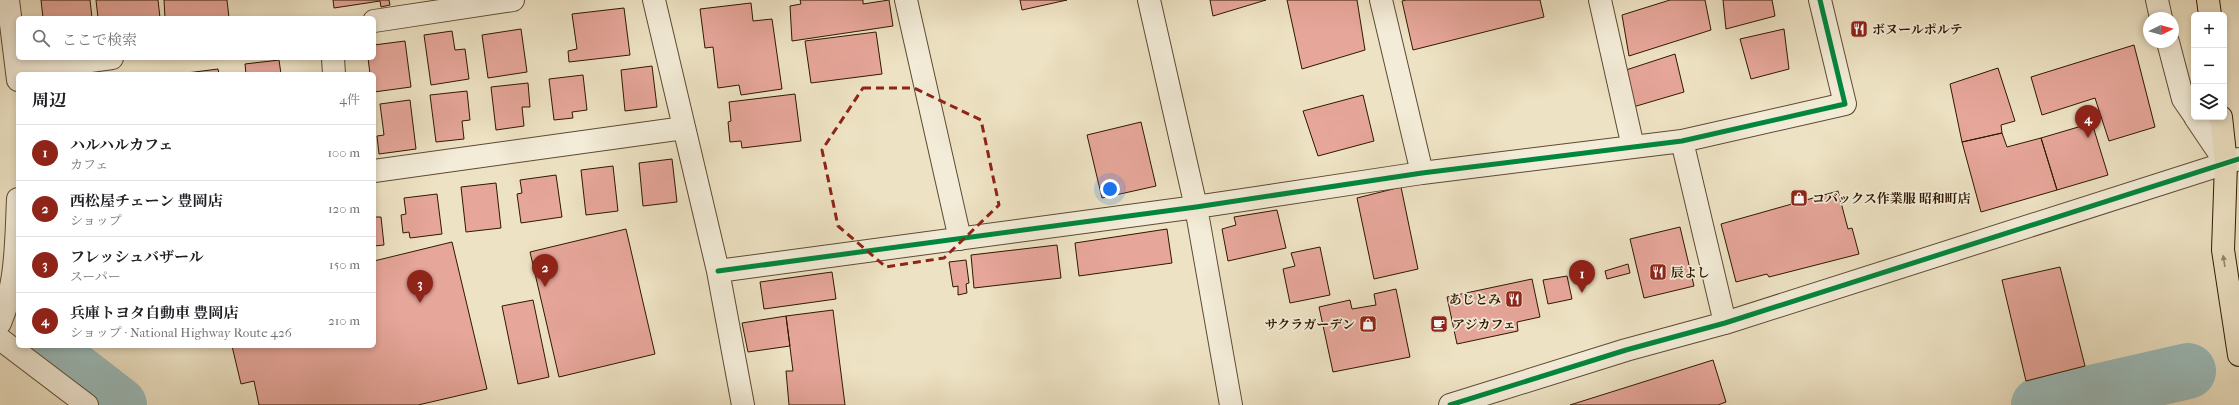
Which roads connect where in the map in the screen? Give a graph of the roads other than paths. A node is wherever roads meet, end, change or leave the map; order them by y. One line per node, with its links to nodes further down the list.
1 (8, 0): 18 (street)
2 (513, 0): 11 (street)
3 (654, 0): 24 (street)
4 (906, 0): 33 (street)
5 (1149, 0): 31 (street)
6 (1381, 0): 29 (street)
7 (1600, 0): 26 (street)
8 (1820, 0): 25 (street)
9 (2157, 0): 12 (street)
10 (2208, 0): 13 (highway)
11 (424, 7): 14 (street)
12 (2160, 12)
13 (2210, 12)
14 (376, 20)
15 (2170, 48): 21 (street)
16 (102, 60): 19 (street)
17 (333, 60): 20 (street)
18 (17, 72)
19 (39, 72)
20 (334, 72)
21 (2191, 110)
22 (2198, 120): 27 (street)
23 (2222, 120): 27 (highway)
24 (684, 128): 28 (street); 34 (street)
25 (1682, 141): 26 (street); 36 (street)
26 (1633, 147): 29 (street)
27 (2232, 161): 30 (highway); 36 (street); 38 (highway, one-way to 27)
28 (376, 171)
29 (1422, 173): 31 (street)
30 (2239, 187)
31 (1196, 207): 33 (street); 41 (street)
32 (16, 239): 35 (street)
33 (960, 239): 34 (street)
34 (718, 271): 40 (street)
35 (0, 322)
36 (1725, 323): 42 (street)
37 (0, 339): 39 (street)
38 (2239, 355)
39 (87, 405)
40 (743, 405)
41 (1231, 405)
42 (1450, 405)

